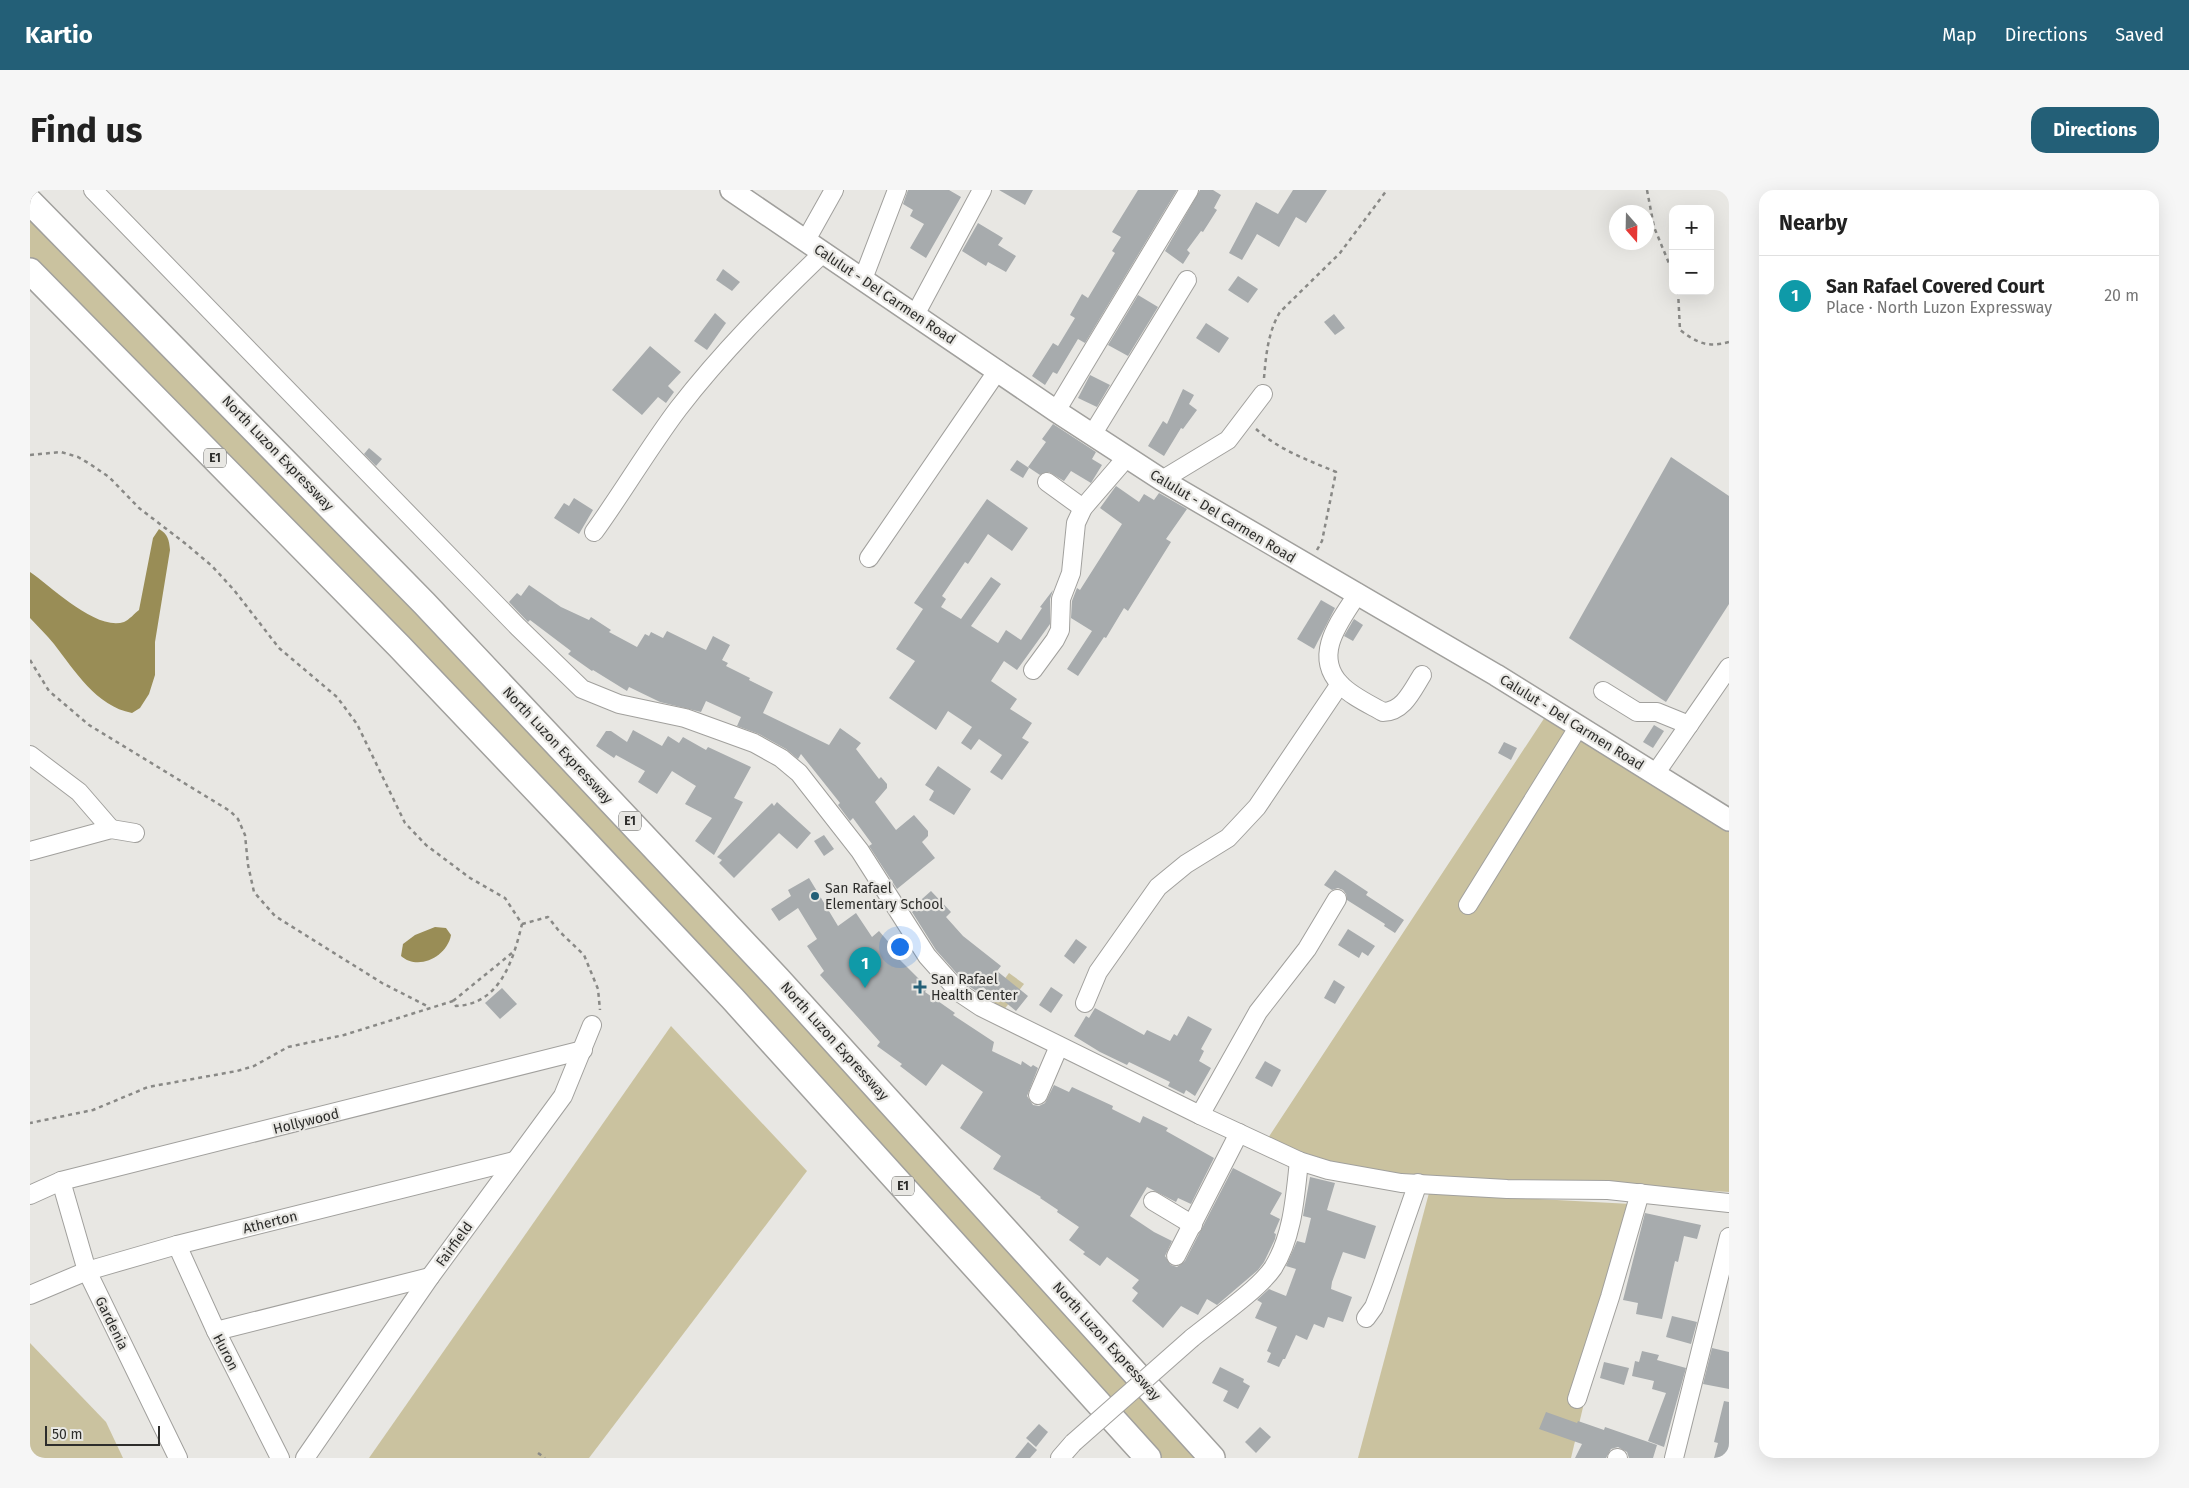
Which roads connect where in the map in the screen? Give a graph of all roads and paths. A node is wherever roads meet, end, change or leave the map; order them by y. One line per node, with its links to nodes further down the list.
1 (93, 190): 55 (street)
2 (731, 190): 10 (main road, Calulut - Del Carmen Road)
3 (834, 190): 10 (street)
4 (896, 190): 14 (street)
5 (982, 190): 17 (street)
6 (1190, 190): 21 (street)
7 (1388, 190): 20 (path)
8 (1647, 190): 12 (path)
9 (30, 202): 86 (highway, North Luzon Expressway / E1)
10 (806, 240): 11 (main road, Calulut - Del Carmen Road)
11 (824, 252): 14 (main road, Calulut - Del Carmen Road); 29 (street)
12 (1669, 263)
13 (30, 271): 85 (highway, E1)
14 (863, 279): 17 (main road, Calulut - Del Carmen Road)
15 (1188, 280): 23 (street)
16 (1678, 295): 18 (path)
17 (915, 314): 19 (main road, Calulut - Del Carmen Road)
18 (1729, 342)
19 (998, 370): 21 (main road, Calulut - Del Carmen Road); 31 (street)
20 (1264, 394): 22 (street)
21 (1056, 411): 23 (main road, Calulut - Del Carmen Road)
22 (1249, 414): 26 (street); 30 (path)
23 (1092, 435): 25 (main road, Calulut - Del Carmen Road)
24 (30, 455): 49 (path)
25 (1127, 457): 26 (main road, Calulut - Del Carmen Road); 28 (street)
26 (1162, 480): 32 (main road, Calulut - Del Carmen Road)
27 (1047, 482): 28 (street)
28 (1083, 508): 35 (street)
29 (594, 532)
30 (1322, 541)
31 (869, 558)
32 (1358, 593): 37 (street); 40 (main road, Calulut - Del Carmen Road)
33 (30, 660): 53 (path)
34 (1729, 667): 39 (street)
35 (1033, 670)
36 (1422, 675): 37 (street)
37 (1340, 684): 52 (street)
38 (1603, 691): 39 (street)
39 (1689, 725): 42 (street)
40 (1580, 726): 42 (main road, Calulut - Del Carmen Road); 48 (street)
41 (30, 755): 44 (street)
42 (1654, 774): 43 (main road, Calulut - Del Carmen Road)
43 (1729, 820)
44 (111, 829): 45 (street); 46 (street)
45 (135, 833)
46 (30, 852)
47 (1337, 899): 58 (street)
48 (1468, 905)
49 (522, 924): 50 (path); 54 (path)
50 (514, 952): 51 (path); 51 (path)
51 (453, 1001): 53 (path)
52 (1085, 1003)
53 (429, 1007): 59 (path)
54 (592, 1025): 56 (street, Fairfield)
55 (1059, 1046): 57 (street); 58 (street)
56 (583, 1050): 61 (street, Fairfield); 63 (street, Hollywood)
57 (1038, 1095)
58 (1200, 1116): 60 (street)
59 (30, 1123)
60 (1239, 1133): 62 (street); 69 (street)
61 (514, 1161): 71 (street, Atherton); 74 (street, Fairfield)
62 (1299, 1161): 64 (street); 84 (street, bridge)
63 (61, 1182): 66 (street, Hollywood); 73 (street, Gardenia)
64 (1418, 1183): 65 (street); 76 (street)
65 (1640, 1193): 68 (street); 78 (street)
66 (30, 1195)
67 (1153, 1201): 69 (street)
68 (1729, 1203)
69 (1192, 1226): 72 (street)
70 (1729, 1237): 87 (street)
71 (177, 1245): 73 (street, Atherton); 77 (street, Huron)
72 (1176, 1256)
73 (87, 1271): 75 (street, Atherton); 80 (street, Gardenia)
74 (430, 1277): 77 (street); 82 (street, Fairfield)
75 (30, 1295)
76 (1366, 1318)
77 (216, 1331): 81 (street, Huron)
78 (1577, 1399)
79 (538, 1453): 83 (path)
80 (178, 1458)
81 (280, 1458)
82 (305, 1458)
83 (545, 1458)
84 (1060, 1458)
85 (1148, 1458)
86 (1212, 1458)
87 (1674, 1458)

